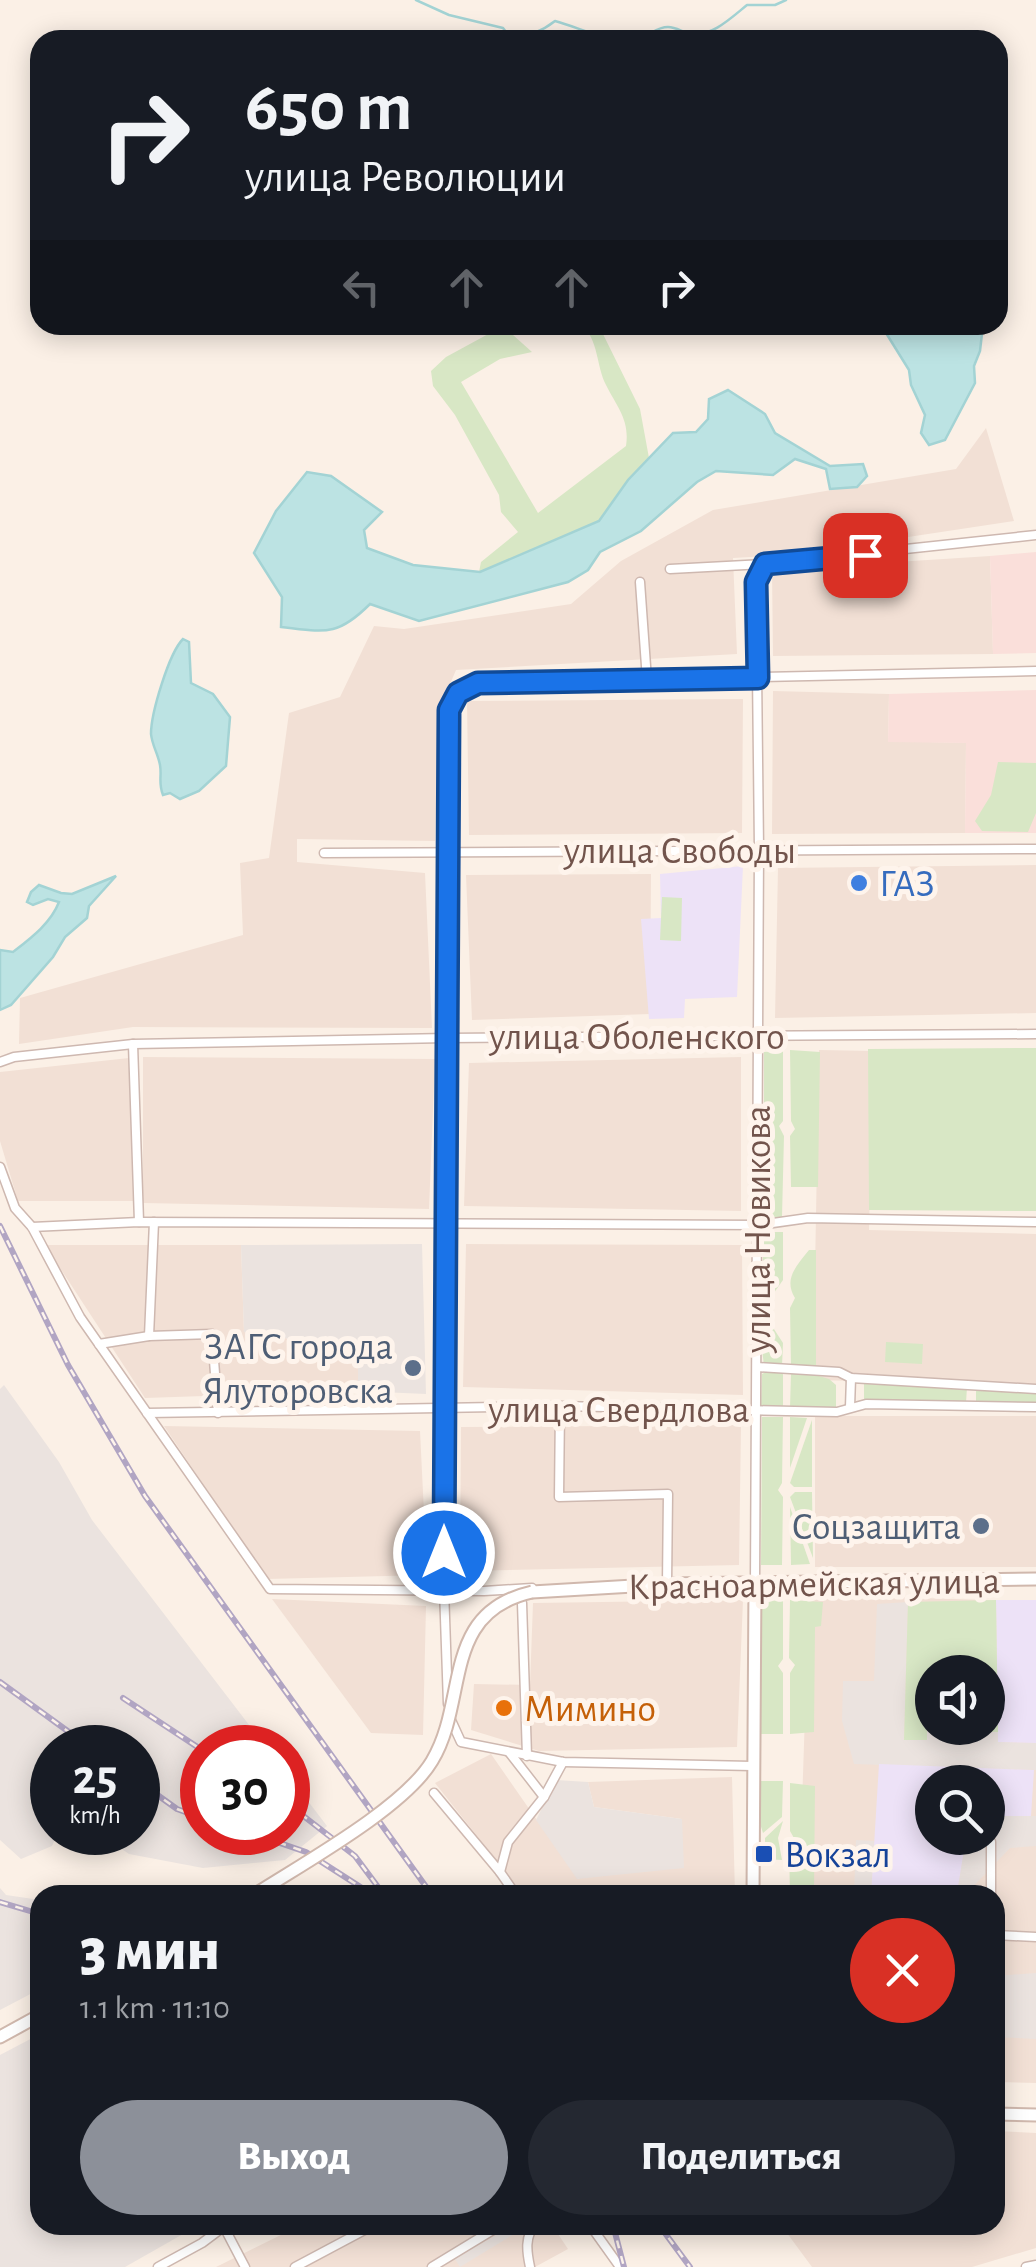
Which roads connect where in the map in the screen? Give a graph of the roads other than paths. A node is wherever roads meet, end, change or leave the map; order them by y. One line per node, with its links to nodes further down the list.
1 (1036, 535): 2 (street)
2 (765, 564): 3 (street); 6 (street, улица Новикова)
3 (670, 569)
4 (640, 582): 7 (street)
5 (1036, 670): 6 (street)
6 (758, 678): 7 (street); 8 (street, улица Новикова)
7 (646, 680): 10 (street)
8 (760, 849): 9 (street, улица Свободы); 10 (street, улица Свободы); 13 (street, улица Новикова)
9 (1036, 849)
10 (446, 852): 11 (street, улица Свободы); 14 (street)
11 (324, 853)
12 (1036, 1034): 13 (street, улица Оболенского)
13 (758, 1035): 14 (street, улица Оболенского); 22 (street, улица Новикова)
14 (448, 1038): 15 (street, улица Оболенского); 18 (street)
15 (134, 1044): 16 (street, улица Оболенского); 19 (street)
16 (0, 1062)
17 (0, 1167): 23 (street)
18 (447, 1221): 20 (street); 22 (street); 34 (street)
19 (139, 1222): 20 (street); 23 (street)
20 (154, 1222): 24 (street)
21 (1036, 1222): 22 (street)
22 (759, 1225): 26 (street, улица Новикова)
23 (32, 1227): 25 (street)
24 (149, 1336): 25 (street); 37 (street)
25 (99, 1344): 36 (street)
26 (757, 1366): 27 (street, улица Свердлова); 35 (street, улица Новикова)
27 (851, 1378): 28 (street, улица Свердлова); 33 (street)
28 (972, 1384): 29 (street, улица Свердлова); 31 (street)
29 (1036, 1390)
30 (560, 1406): 34 (street, улица Свердлова); 35 (street, улица Свердлова); 40 (street)
31 (970, 1406): 32 (street, улица Свердлова); 33 (street, улица Свердлова)
32 (1036, 1406)
33 (850, 1407): 35 (street, улица Свердлова)
34 (445, 1408): 37 (street, улица Свердлова); 42 (street)
35 (756, 1408): 39 (street, улица Новикова)
36 (148, 1413): 37 (street, улица Свердлова); 42 (street, Красноармейская улица)
37 (218, 1413)
38 (1036, 1579): 39 (street, Красноармейская улица)
39 (754, 1582): 40 (street, Красноармейская улица); 47 (street, улица Новикова)
40 (667, 1584): 41 (street, Красноармейская улица)
41 (592, 1587): 42 (street, Красноармейская улица); 52 (street, Красноармейская улица, bridge)
42 (444, 1589): 44 (street)
43 (522, 1603): 45 (street)
44 (510, 1752): 45 (street); 49 (street)
45 (528, 1756): 46 (street)
46 (563, 1762): 47 (street); 49 (street)
47 (752, 1766): 54 (street, улица Новикова)
48 (434, 1792): 51 (street)
49 (544, 1797): 51 (street)
50 (991, 1855): 55 (street)
51 (500, 1872): 53 (street)
52 (269, 1885)
53 (509, 1885)
54 (753, 1885)
55 (992, 1885)
56 (1005, 1935): 57 (street)
57 (1036, 1936)
58 (30, 2021): 59 (street)
59 (0, 2037)
60 (1005, 2114): 61 (street)
61 (1036, 2116)
62 (213, 2235): 70 (street)
63 (229, 2235): 71 (street)
64 (355, 2235): 72 (street)
65 (485, 2235): 68 (street)
66 (529, 2235): 75 (street)
67 (597, 2235): 76 (street)
68 (452, 2256): 73 (street); 74 (street)
69 (1036, 2266): 77 (street)
70 (158, 2267)
71 (245, 2267)
72 (295, 2267)
73 (432, 2267)
74 (450, 2267)
75 (530, 2267)
76 (620, 2267)
77 (1026, 2267)

